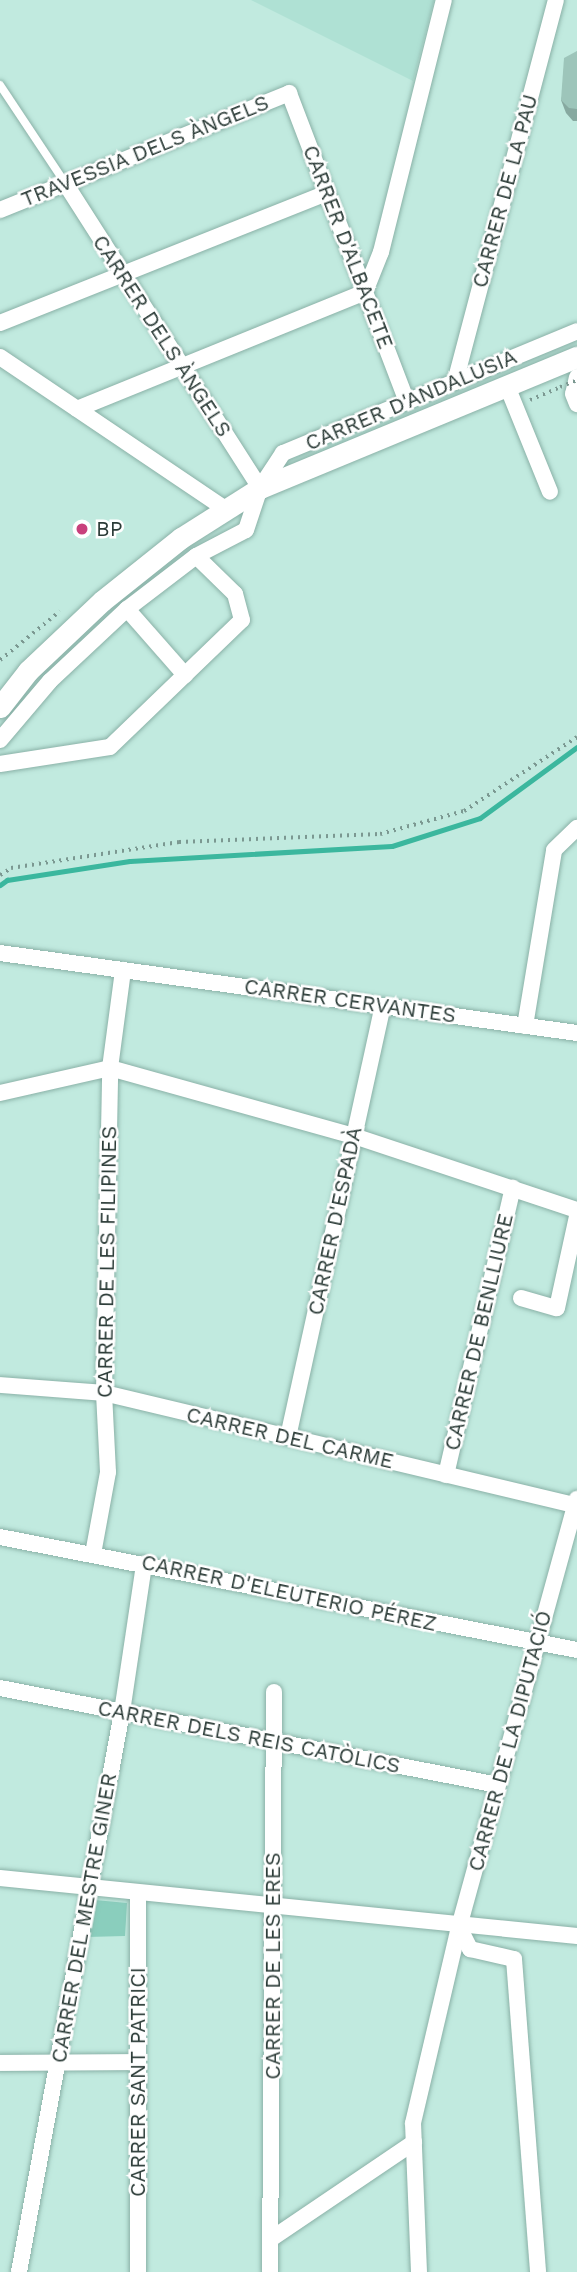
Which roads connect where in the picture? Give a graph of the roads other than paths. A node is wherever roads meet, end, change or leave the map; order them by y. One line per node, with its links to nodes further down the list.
1 (444, 0): 9 (street)
2 (556, 0): 15 (street, CARRER DE LA PAU)
3 (0, 85): 5 (lane)
4 (289, 93): 5 (street, TRAVESSIA DELS ÀNGELS); 6 (street, CARRER D'ALBACETE)
5 (65, 183): 7 (street, TRAVESSIA DELS ÀNGELS); 8 (street, CARRER DELS ÀNGELS)
6 (327, 192): 8 (street); 9 (street, CARRER D'ALBACETE)
7 (0, 210)
8 (123, 274): 10 (street); 13 (street, CARRER DELS ÀNGELS)
9 (365, 292): 13 (street); 17 (street, CARRER D'ALBACETE)
10 (0, 323)
11 (577, 331): 15 (street, CARRER D'ANDALUSIA)
12 (0, 358): 19 (street)
13 (181, 365): 19 (street); 20 (street, CARRER DELS ÀNGELS)
14 (576, 368): 16 (street, CARRER D'ANDALUSIA); 18 (street)
15 (455, 382): 17 (street, CARRER D'ANDALUSIA)
16 (507, 386): 20 (street, CARRER D'ANDALUSIA); 21 (street)
17 (407, 402): 20 (street, CARRER D'ANDALUSIA)
18 (577, 404)
19 (77, 409): 22 (street)
20 (260, 488): 22 (street, CARRER D'ANDALUSIA); 23 (street, CARRER D'ANDALUSIA)
21 (550, 492)
22 (225, 509): 26 (street, CARRER D'ANDALUSIA)
23 (196, 556): 24 (street, CARRER D'ANDALUSIA); 25 (street)
24 (127, 609): 25 (street); 27 (street, CARRER D'ANDALUSIA)
25 (186, 674): 28 (street)
26 (0, 707)
27 (0, 740)
28 (0, 764)
29 (577, 828): 33 (street)
30 (0, 953): 31 (street, CARRER CERVANTES)
31 (123, 970): 32 (street, CARRER CERVANTES); 35 (street, CARRER DE LES FILIPINES)
32 (383, 1006): 33 (street, CARRER CERVANTES); 37 (street, CARRER D'ESPADÀ)
33 (526, 1026): 34 (street, CARRER CERVANTES)
34 (577, 1033)
35 (110, 1068): 36 (street); 37 (street); 43 (street, CARRER DE LES FILIPINES)
36 (0, 1093)
37 (354, 1136): 38 (street); 44 (street, CARRER D'ESPADÀ)
38 (513, 1188): 39 (street); 45 (street, CARRER DE BENLLIURE)
39 (577, 1210)
40 (577, 1216): 41 (street)
41 (521, 1298)
42 (0, 1385): 43 (street, CARRER DEL CARME)
43 (104, 1393): 44 (street, CARRER DEL CARME); 48 (street, CARRER DE LES FILIPINES)
44 (288, 1437): 45 (street, CARRER DEL CARME)
45 (446, 1475): 46 (street, CARRER DEL CARME)
46 (576, 1503): 50 (street, CARRER DE LA DIPUTACIÓ)
47 (0, 1537): 48 (street, CARRER D'ELEUTERIO PÉREZ)
48 (93, 1553): 49 (street, CARRER D'ELEUTERIO PÉREZ)
49 (144, 1564): 50 (street, CARRER D'ELEUTERIO PÉREZ); 54 (street, CARRER DEL MESTRE GINER)
50 (537, 1644): 51 (street, CARRER D'ELEUTERIO PÉREZ); 56 (street, CARRER DE LA DIPUTACIÓ)
51 (577, 1650)
52 (0, 1689): 54 (street, CARRER DELS REIS CATÒLICS)
53 (274, 1692): 55 (street, CARRER DE LES ERES)
54 (122, 1712): 55 (street, CARRER DELS REIS CATÒLICS); 58 (street, CARRER DEL MESTRE GINER)
55 (274, 1741): 56 (street, CARRER DELS REIS CATÒLICS); 60 (street, CARRER DE LES ERES)
56 (498, 1785): 61 (street, CARRER DE LA DIPUTACIÓ)
57 (0, 1878): 58 (street)
58 (90, 1888): 59 (street); 65 (street, CARRER DEL MESTRE GINER)
59 (138, 1893): 60 (street); 63 (street, CARRER SANT PATRICI)
60 (273, 1907): 61 (street); 67 (street, CARRER DE LES ERES)
61 (459, 1927): 62 (street); 66 (street, CARRER DE LA DIPUTACIÓ); 72 (street)
62 (577, 1936)
63 (138, 2062): 65 (street); 69 (street, CARRER SANT PATRICI)
64 (0, 2063): 65 (street)
65 (58, 2063): 68 (street, CARRER DEL MESTRE GINER)
66 (414, 2142): 67 (street); 71 (street, CARRER DE LA DIPUTACIÓ)
67 (271, 2239): 70 (street, CARRER DE LES ERES)
68 (19, 2272)
69 (138, 2272)
70 (270, 2272)
71 (419, 2272)
72 (538, 2272)

